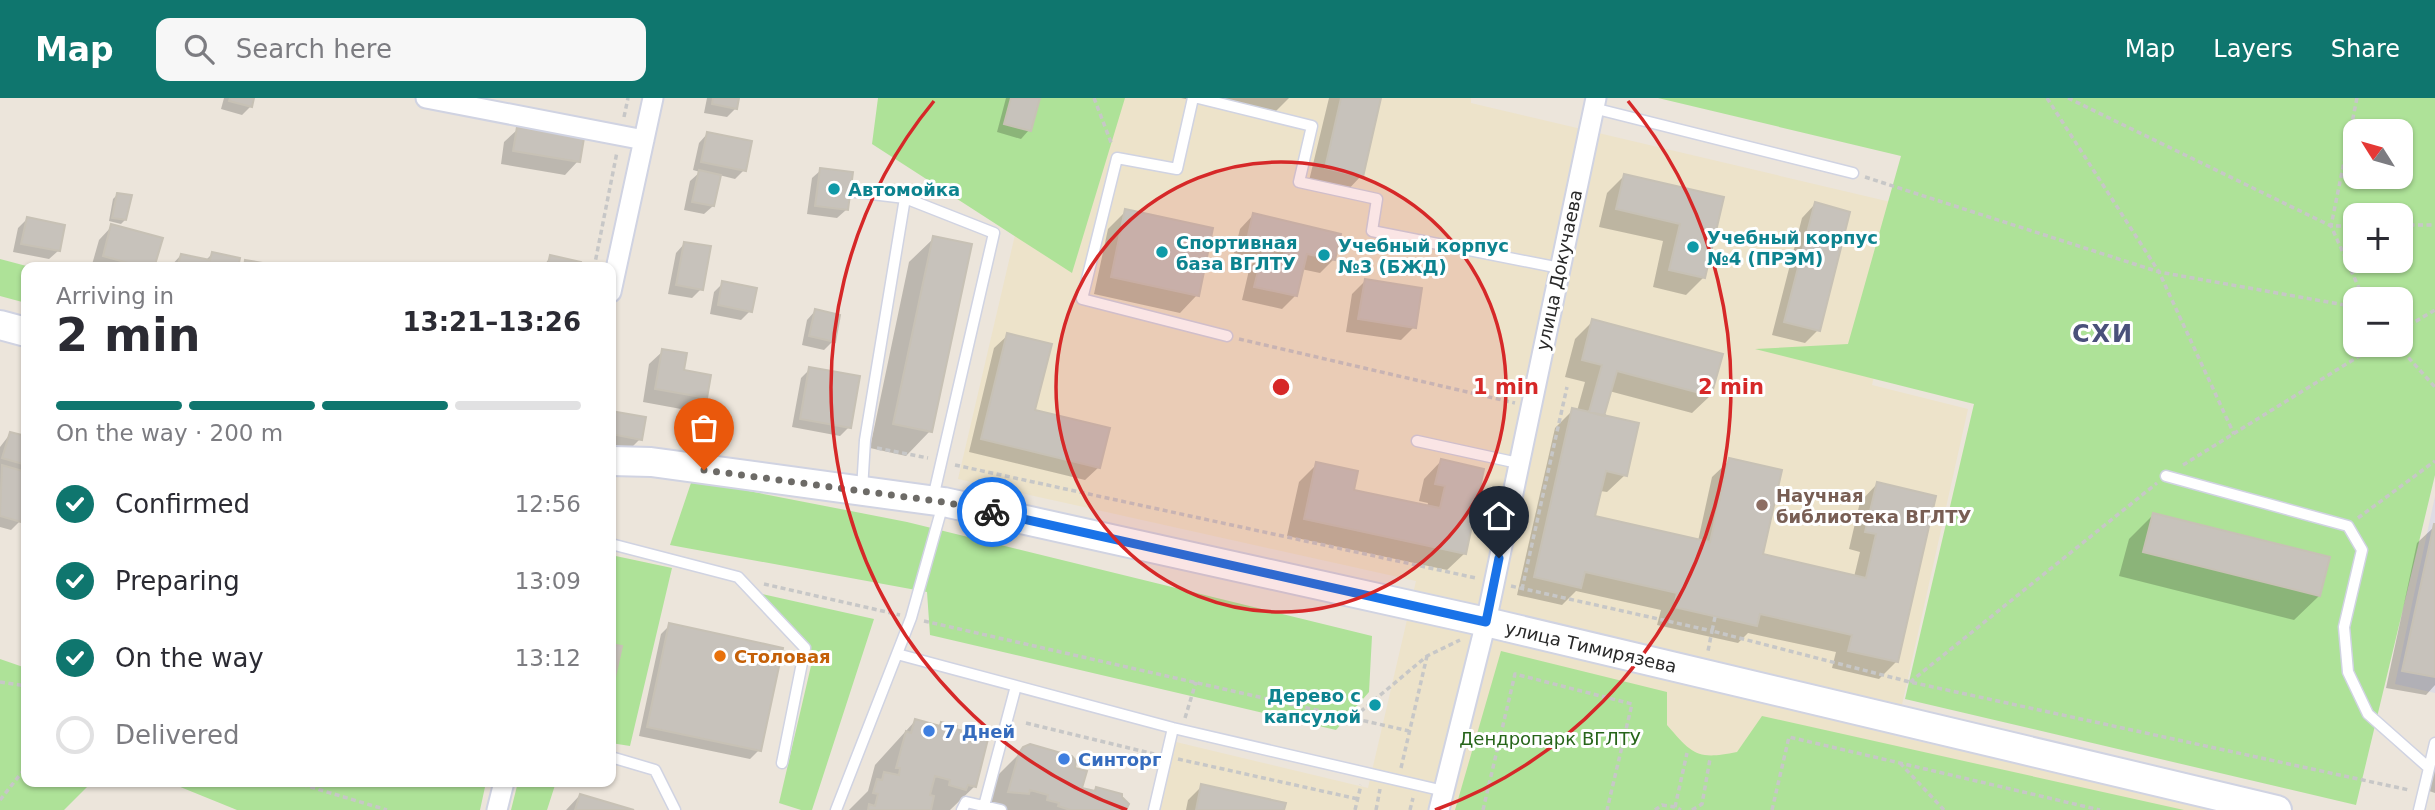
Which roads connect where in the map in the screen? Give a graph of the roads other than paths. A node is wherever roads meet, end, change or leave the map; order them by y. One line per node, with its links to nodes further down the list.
1 (426, 98): 5 (street)
2 (653, 98): 5 (street)
3 (1195, 98): 9 (lane); 13 (lane)
4 (1595, 103): 6 (lane); 9 (street, улица Докучаева)
5 (644, 139): 10 (street)
6 (1853, 173)
7 (855, 192): 8 (lane)
8 (905, 198): 18 (lane); 19 (lane)
9 (1560, 268): 16 (street, улица Докучаева)
10 (616, 269)
11 (0, 326): 12 (main road)
12 (21, 331)
13 (1227, 336)
14 (1417, 441): 16 (lane)
15 (616, 461): 18 (main road, улица Тимирязева)
16 (1518, 463): 21 (street, улица Докучаева)
17 (2166, 476): 28 (lane)
18 (862, 490): 19 (main road, улица Тимирязева)
19 (938, 501): 21 (main road, улица Тимирязева); 22 (lane)
20 (616, 545): 27 (lane)
21 (1486, 622): 30 (street, улица Докучаева); 38 (main road, улица Тимирязева)
22 (897, 654): 23 (lane); 34 (lane)
23 (1016, 686): 24 (lane); 31 (lane)
24 (1177, 729): 30 (lane); 37 (lane)
25 (2435, 743): 28 (lane)
26 (616, 758): 33 (lane)
27 (782, 763)
28 (2429, 768): 39 (lane)
29 (504, 787): 32 (street)
30 (1441, 801)
31 (984, 806): 35 (lane); 36 (lane)
32 (497, 810)
33 (676, 810)
34 (836, 810)
35 (962, 810)
36 (1001, 810)
37 (1154, 810)
38 (2277, 810)
39 (2419, 810)

